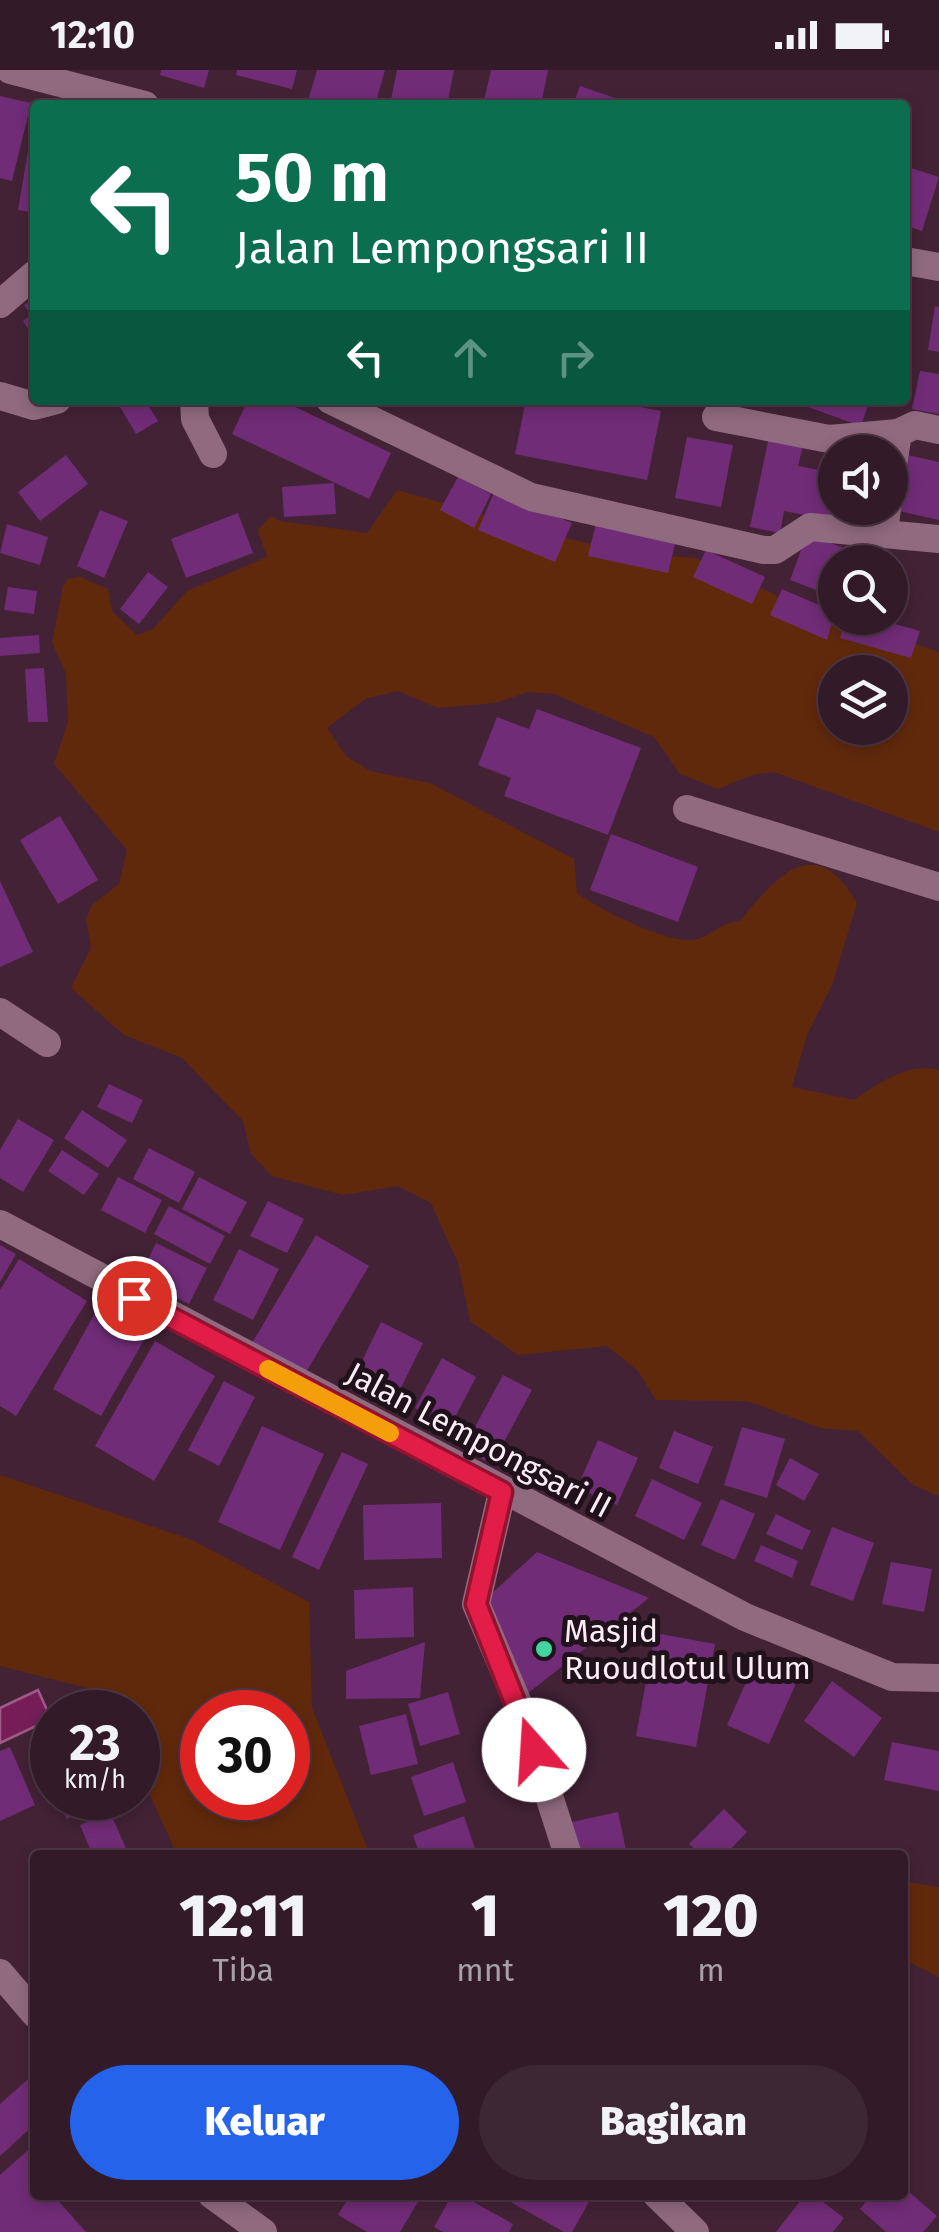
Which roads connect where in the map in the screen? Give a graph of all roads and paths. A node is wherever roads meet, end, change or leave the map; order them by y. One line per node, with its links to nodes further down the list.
1 (10, 70): 2 (street)
2 (126, 100)
3 (910, 262): 4 (street)
4 (939, 267)
5 (30, 278): 6 (street)
6 (0, 304)
7 (0, 396): 8 (street)
8 (30, 405)
9 (194, 405): 14 (street)
10 (340, 405): 15 (street)
11 (716, 416): 13 (street)
12 (939, 430): 13 (street)
13 (898, 433)
14 (213, 454)
15 (822, 525)
16 (900, 525): 17 (street)
17 (939, 538)
18 (688, 809): 19 (street)
19 (939, 888)
20 (0, 1012): 21 (street)
21 (48, 1044)
22 (0, 1224): 23 (street, Jalan Lempongsari II)
23 (502, 1492): 24 (street, Jalan Lempongsari II); 25 (street)
24 (939, 1678)
25 (566, 1850)
26 (0, 1973): 27 (street)
27 (30, 2008)
28 (219, 2200): 30 (street)
29 (662, 2200): 31 (street)
30 (263, 2232)
31 (695, 2232)

